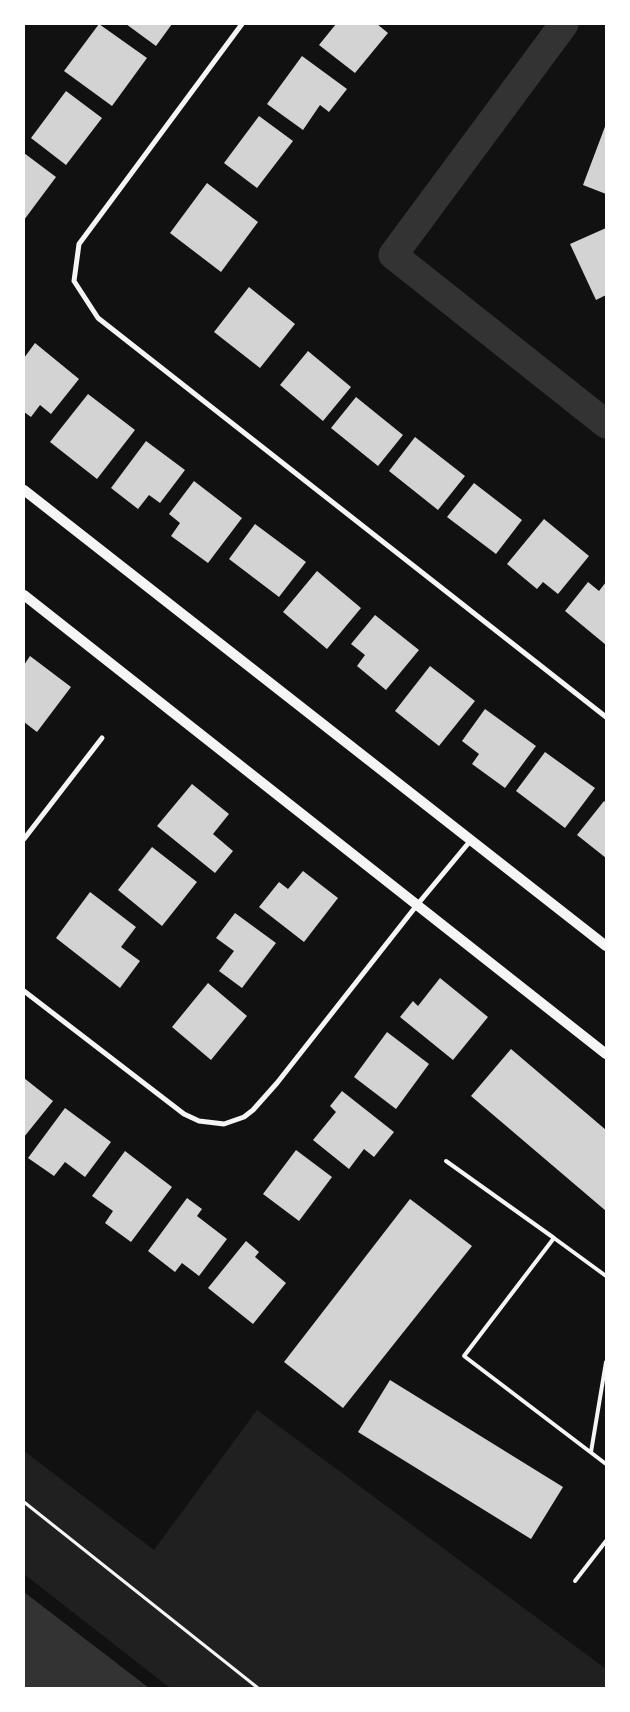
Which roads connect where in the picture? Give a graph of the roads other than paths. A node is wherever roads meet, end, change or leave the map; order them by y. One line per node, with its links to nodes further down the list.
1 (242, 24): 4 (street)
2 (24, 490): 7 (main road)
3 (24, 595): 8 (main road)
4 (606, 716)
5 (102, 738): 6 (street)
6 (24, 838)
7 (472, 840): 8 (street); 9 (main road)
8 (417, 906): 10 (street); 11 (main road)
9 (606, 946)
10 (24, 991)
11 (606, 1054)
12 (446, 1161): 13 (lane)
13 (554, 1238): 14 (lane); 16 (lane)
14 (606, 1276)
15 (606, 1362): 16 (lane)
16 (591, 1452): 17 (lane)
17 (606, 1464)
18 (606, 1541): 19 (lane)
19 (575, 1581)

